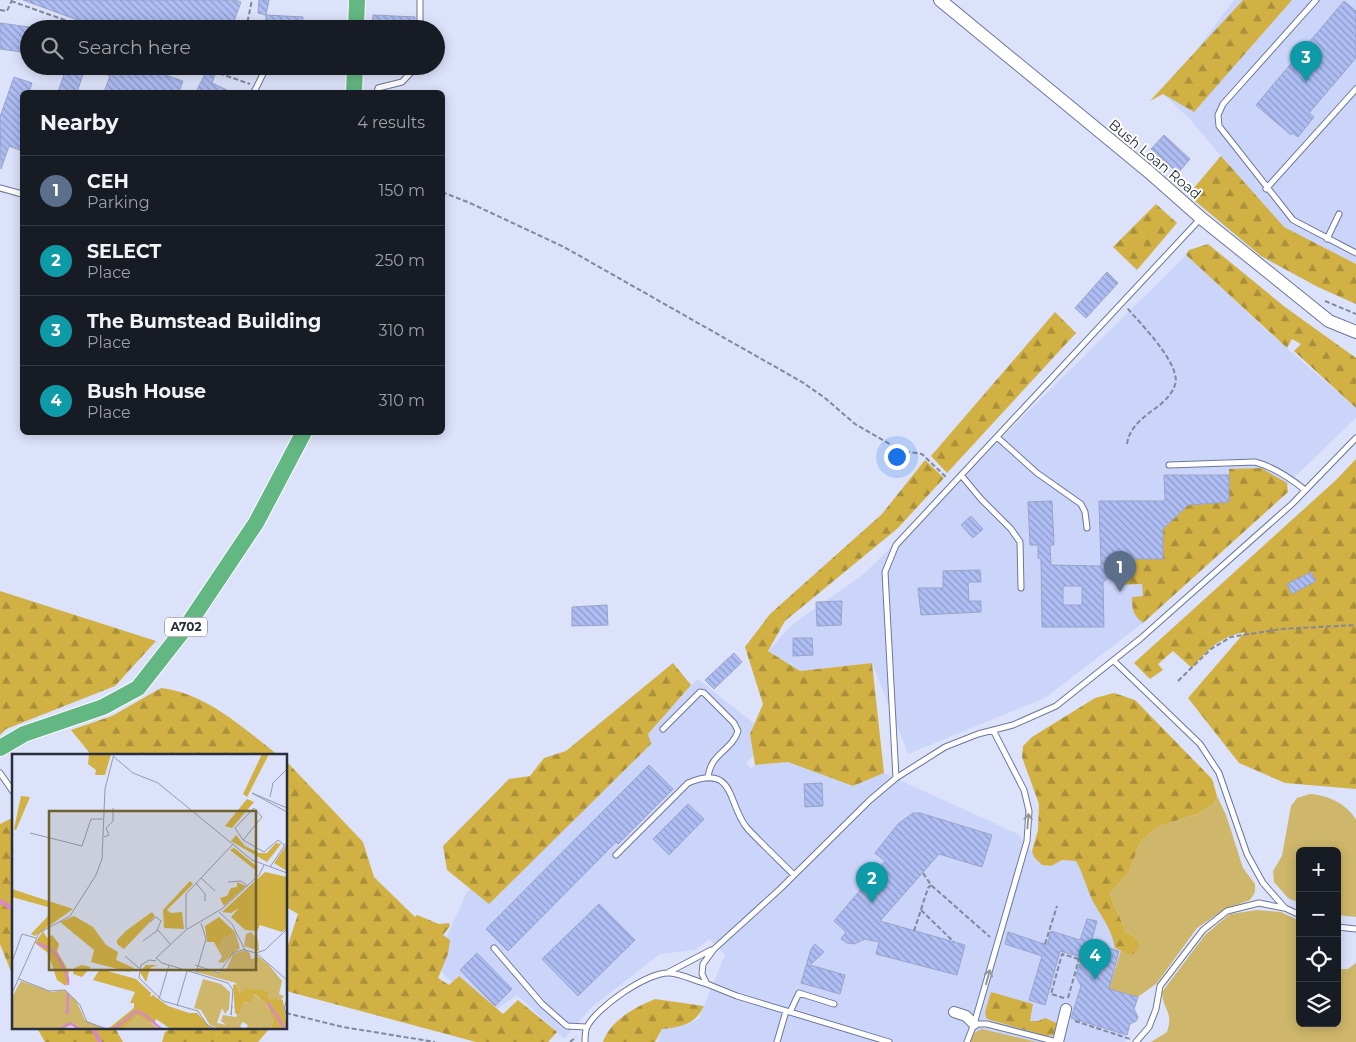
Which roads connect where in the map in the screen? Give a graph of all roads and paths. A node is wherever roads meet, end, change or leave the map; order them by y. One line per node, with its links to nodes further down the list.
1 (252, 0): 9 (path)
2 (357, 0): 10 (highway)
3 (420, 0): 11 (lane)
4 (940, 0): 25 (street, Bush Loan Road)
5 (1316, 0): 21 (lane)
6 (11, 1): 7 (path); 8 (path)
7 (0, 10)
8 (65, 20)
9 (248, 20)
10 (356, 20)
11 (420, 20)
12 (219, 75): 17 (path)
13 (262, 75): 17 (lane)
14 (355, 75): 18 (highway)
15 (409, 75): 19 (lane)
16 (1356, 89): 21 (lane)
17 (255, 90)
18 (354, 90)
19 (378, 90)
20 (0, 188): 22 (lane)
21 (1266, 189): 26 (lane)
22 (20, 193)
23 (445, 193): 36 (path)
24 (1338, 214): 26 (lane)
25 (1201, 218): 28 (lane); 29 (street, Bush Loan Road)
26 (1327, 239): 27 (lane)
27 (1356, 253)
28 (1122, 303): 31 (lane); 33 (path)
29 (1356, 332)
30 (302, 435): 47 (highway, A702)
31 (996, 437): 35 (lane); 38 (lane)
32 (1356, 438): 37 (lane)
33 (1127, 444)
34 (1169, 465): 37 (lane)
35 (961, 475): 36 (lane); 39 (lane)
36 (953, 484): 50 (lane)
37 (1305, 490): 41 (lane)
38 (1087, 528)
39 (1021, 588)
40 (1356, 625): 42 (path)
41 (1114, 660): 44 (lane); 46 (lane)
42 (1178, 681)
43 (1164, 700): 44 (lane)
44 (1159, 705): 57 (lane)
45 (662, 729): 49 (lane)
46 (993, 730): 50 (lane); 63 (lane, one-way to 46)
47 (0, 748)
48 (0, 773): 51 (lane)
49 (708, 778): 52 (lane); 54 (lane)
50 (896, 778): 54 (lane)
51 (12, 790)
52 (616, 854)
53 (923, 873): 55 (path)
54 (794, 875): 67 (lane)
55 (931, 885): 58 (path); 63 (path)
56 (1057, 906): 65 (path)
57 (1285, 908): 59 (lane); 85 (lane)
58 (920, 910): 62 (path); 64 (path)
59 (1296, 913)
60 (1341, 928): 61 (lane)
61 (1355, 930)
62 (914, 931)
63 (998, 940): 77 (lane, one-way to 63)
64 (954, 942)
65 (1045, 944)
66 (494, 948): 78 (lane)
67 (714, 948): 70 (lane); 71 (lane)
68 (1080, 959): 69 (path); 73 (path); 73 (path)
69 (1099, 965)
70 (669, 972): 71 (lane); 78 (lane)
71 (707, 984): 74 (lane)
72 (834, 1004): 74 (lane)
73 (1066, 1009): 84 (street); 85 (path)
74 (788, 1012): 81 (lane); 82 (lane)
75 (954, 1012): 77 (street)
76 (288, 1013): 79 (path)
77 (974, 1024): 83 (lane); 84 (lane)
78 (586, 1027): 80 (lane)
79 (435, 1042)
80 (584, 1042)
81 (777, 1042)
82 (889, 1042)
83 (967, 1042)
84 (1058, 1042)
85 (1136, 1042)

